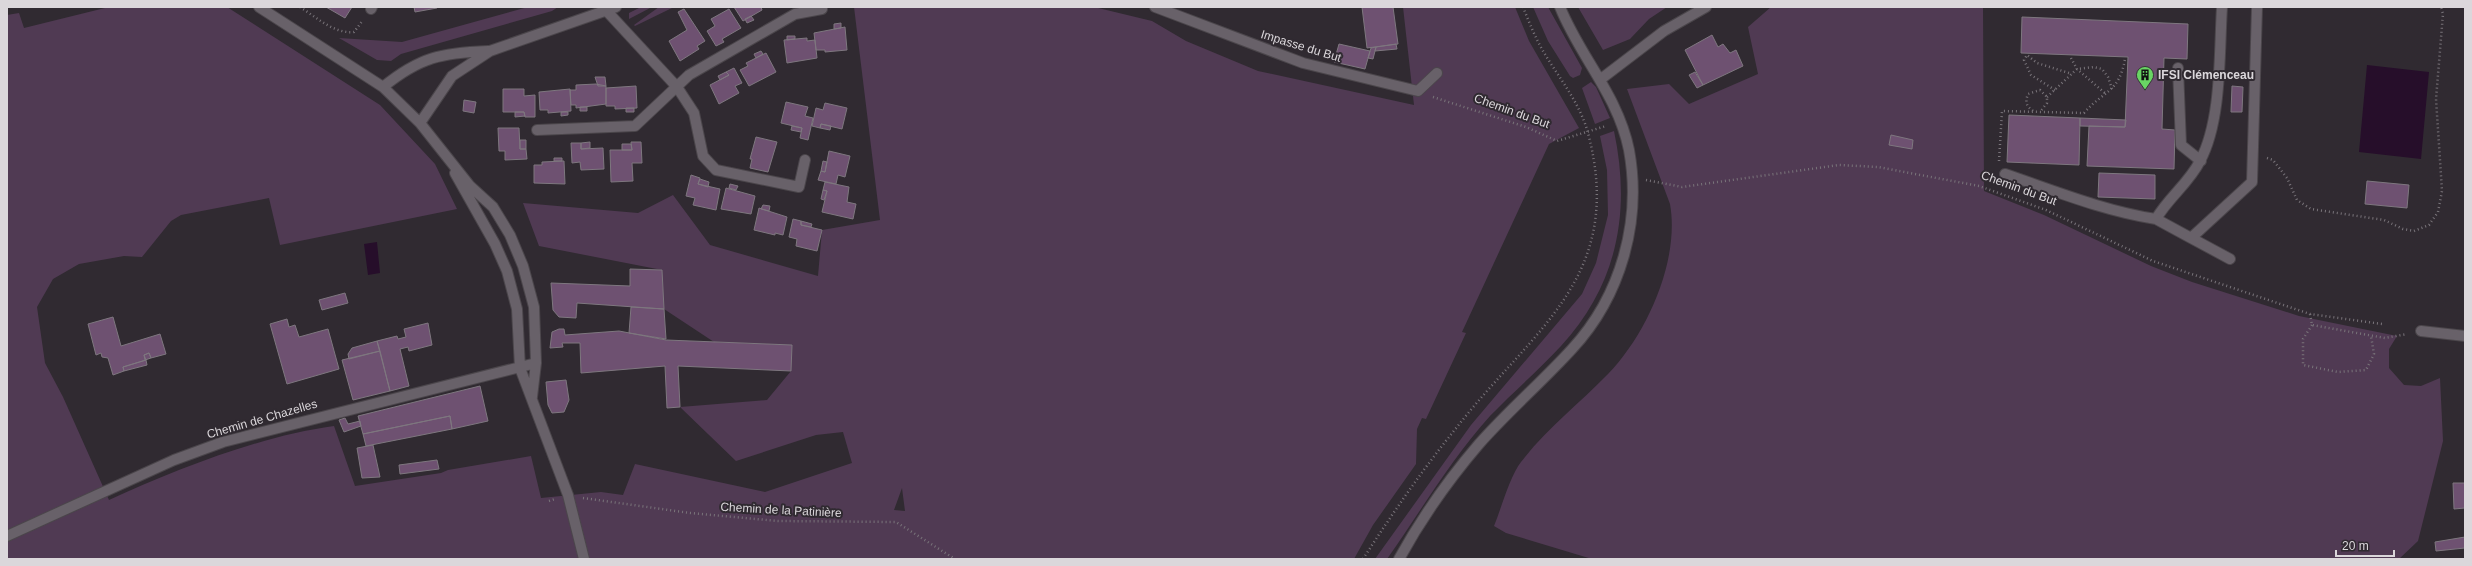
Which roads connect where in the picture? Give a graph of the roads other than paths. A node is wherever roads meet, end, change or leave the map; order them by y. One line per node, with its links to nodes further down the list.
1 (259, 7): 13 (street)
2 (1155, 7): 11 (street, Impasse du But)
3 (1560, 7): 12 (street)
4 (1706, 7): 12 (street)
5 (2222, 7): 19 (street)
6 (2257, 7): 22 (street)
7 (608, 8): 9 (street); 14 (street)
8 (822, 9): 14 (street)
9 (490, 51): 13 (street); 15 (street)
10 (2178, 68): 19 (street)
11 (1437, 73)
12 (1601, 79): 31 (street)
13 (383, 87): 15 (street)
14 (677, 87): 16 (street); 18 (street)
15 (420, 123): 17 (street)
16 (536, 130)
17 (449, 160): 26 (street); 27 (street)
18 (805, 160)
19 (2201, 160): 21 (street)
20 (2005, 174): 21 (street)
21 (2156, 219): 22 (street)
22 (2191, 238): 23 (street)
23 (2230, 259)
24 (2421, 331): 25 (street)
25 (2465, 336)
26 (536, 363): 27 (street, Chemin de Chazelles); 28 (street)
27 (520, 368): 28 (street); 29 (street, Chemin de Chazelles)
28 (532, 397): 30 (street)
29 (7, 536)
30 (584, 559)
31 (1399, 559)

